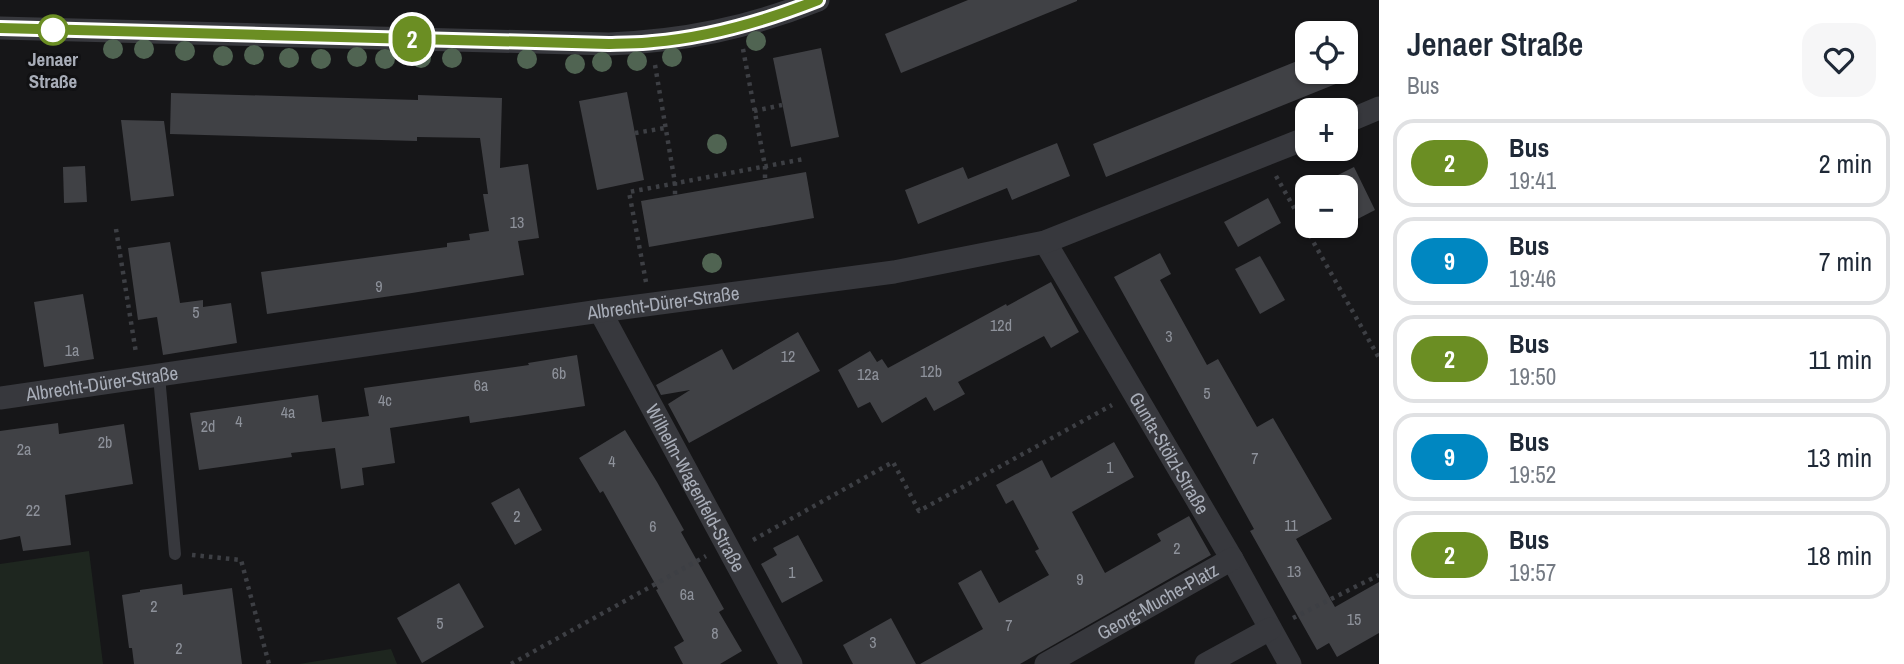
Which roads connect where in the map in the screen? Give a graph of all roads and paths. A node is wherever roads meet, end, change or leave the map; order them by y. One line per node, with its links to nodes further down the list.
1 (818, 0): 2 (street)
2 (0, 28)
3 (743, 52): 7 (path)
4 (655, 66): 9 (path)
5 (782, 105): 7 (path)
6 (1379, 108): 8 (street)
7 (754, 111): 14 (path)
8 (1358, 117)
9 (665, 128): 10 (path); 16 (path)
10 (635, 133)
11 (1295, 143): 12 (street, Albrecht-Dürer-Straße)
12 (1266, 156): 19 (street, Albrecht-Dürer-Straße); 22 (path)
13 (804, 159): 14 (path)
14 (765, 166): 15 (path); 16 (path)
15 (765, 179)
16 (675, 183): 17 (path); 20 (path)
17 (676, 195)
18 (116, 229): 23 (path)
19 (1045, 243): 20 (street, Albrecht-Dürer-Straße); 24 (street, Gunta-Stölzl-Straße)
20 (651, 304): 21 (street, Albrecht-Dürer-Straße)
21 (600, 311): 23 (street, Albrecht-Dürer-Straße); 26 (street, Wilhelm-Wagenfeld-Straße)
22 (1379, 358)
23 (150, 377): 25 (street, Albrecht-Dürer-Straße); 27 (lane)
24 (1134, 393): 26 (path); 28 (street, Gunta-Stölzl-Straße)
25 (0, 398)
26 (729, 548): 32 (path); 33 (street, Wilhelm-Wagenfeld-Straße)
27 (175, 554): 31 (path)
28 (1232, 559): 30 (street, Gunta-Stölzl-Straße); 34 (street, Georg-Muche-Platz)
29 (1379, 575): 30 (path)
30 (1270, 629): 35 (street); 36 (street, Gunta-Stölzl-Straße)
31 (269, 664)
32 (511, 664)
33 (791, 664)
34 (1046, 664)
35 (1206, 664)
36 (1290, 664)

